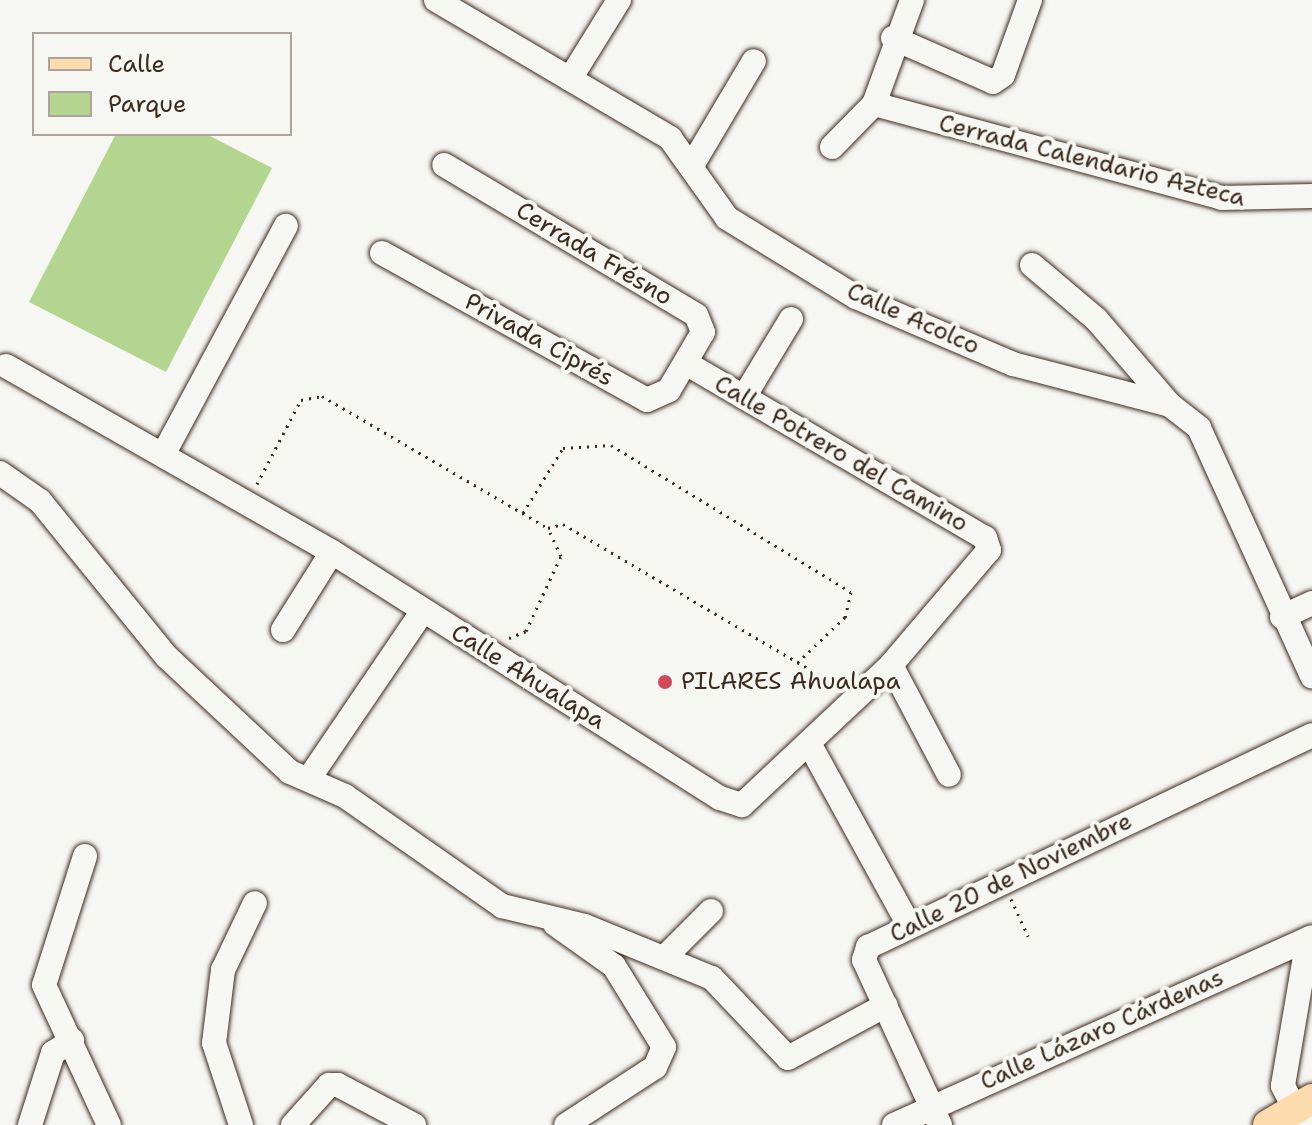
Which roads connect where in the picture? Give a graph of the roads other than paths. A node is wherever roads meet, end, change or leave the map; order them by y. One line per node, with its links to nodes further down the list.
1 (436, 0): 7 (street, Calle Acolco)
2 (619, 0): 7 (street)
3 (912, 0): 5 (street)
4 (1030, 0): 5 (street)
5 (893, 38): 8 (street)
6 (754, 61): 11 (street)
7 (570, 79): 11 (street, Calle Acolco)
8 (874, 104): 9 (street); 12 (street, Cerrada Calendario Azteca)
9 (832, 147)
10 (444, 165): 17 (street, Cerrada Frésno)
11 (691, 167): 20 (street, Calle Acolco)
12 (1312, 196)
13 (286, 226): 21 (street)
14 (382, 253): 17 (street, Privada Ciprés)
15 (1032, 265): 20 (street)
16 (791, 319): 19 (street)
17 (685, 363): 19 (street, Calle Potrero del Camino)
18 (6, 366): 21 (street, Calle Ahualapa)
19 (744, 397): 23 (street, Calle Potrero del Camino)
20 (1170, 405): 27 (street, Calle Acolco)
21 (163, 455): 24 (street, Calle Ahualapa)
22 (0, 473): 34 (street)
23 (989, 550): 29 (street, Calle Ahualapa)
24 (332, 552): 26 (street, Calle Ahualapa); 28 (street)
25 (1312, 603): 27 (street)
26 (423, 611): 32 (street, Calle Ahualapa); 34 (street)
27 (1282, 617): 30 (street, Calle Acolco)
28 (283, 630)
29 (891, 665): 32 (street, Calle Ahualapa); 33 (street)
30 (1312, 676)
31 (1312, 735): 39 (street, Calle 20 de Noviembre)
32 (810, 745): 39 (street)
33 (949, 775)
34 (310, 777): 38 (street)
35 (85, 856): 43 (street)
36 (255, 903): 48 (street)
37 (711, 911): 41 (street)
38 (553, 922): 41 (street); 51 (street)
39 (909, 925): 42 (street, Calle 20 de Noviembre)
40 (1310, 938): 44 (street); 45 (street, Calle Lázaro Cárdenas)
41 (665, 957): 42 (street)
42 (886, 1005): 45 (street, Calle 20 de Noviembre)
43 (72, 1040): 46 (street); 47 (street)
44 (1306, 1109): 53 (main road)
45 (935, 1115): 52 (street, Calle Lázaro Cárdenas)
46 (30, 1125)
47 (109, 1125)
48 (241, 1125)
49 (293, 1125): 50 (street)
50 (414, 1125)
51 (566, 1125)
52 (894, 1125)
53 (1268, 1125)

